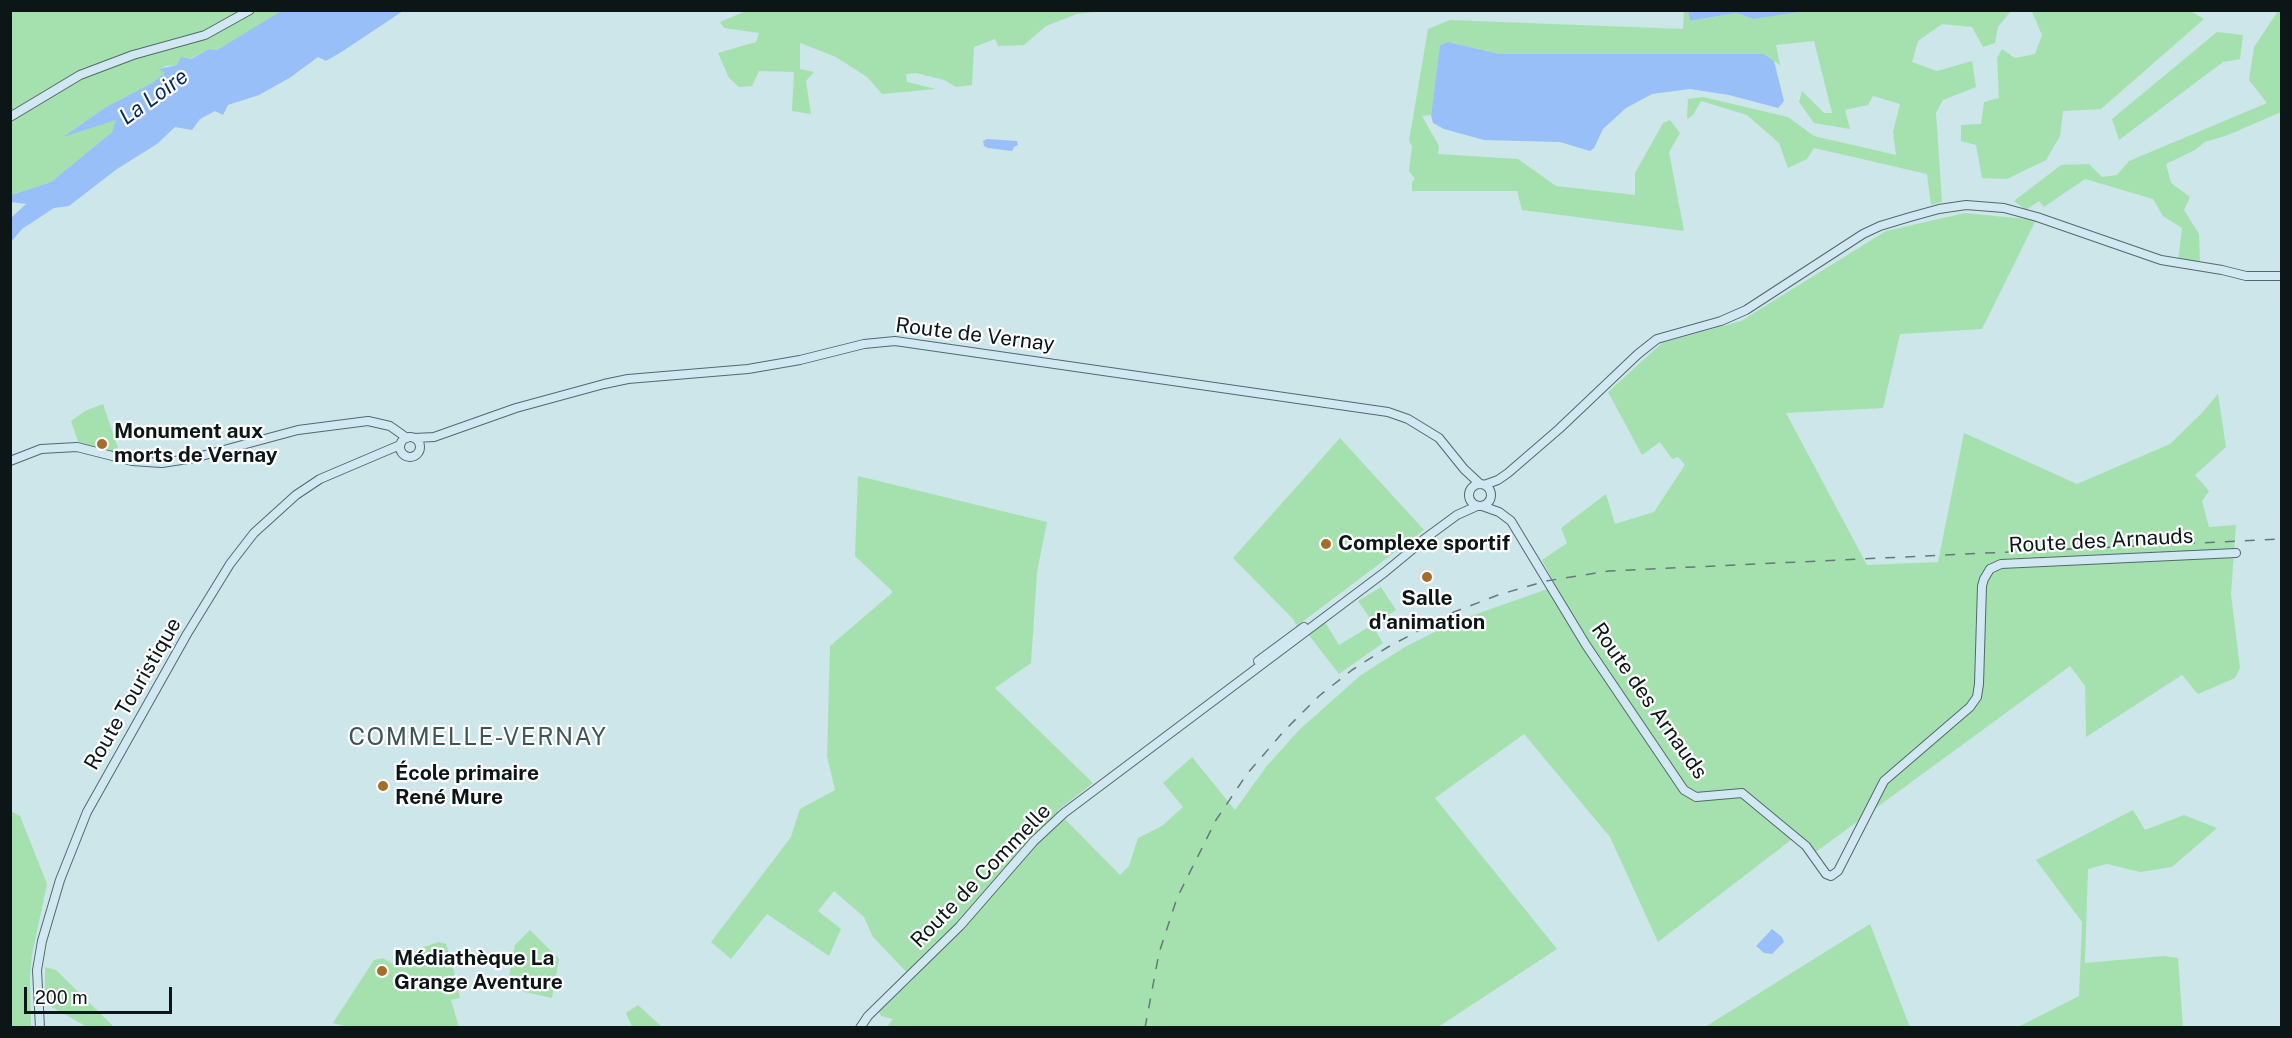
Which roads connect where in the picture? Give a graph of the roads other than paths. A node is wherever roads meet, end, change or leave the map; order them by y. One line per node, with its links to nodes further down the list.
1 (250, 10): 2 (street)
2 (10, 117)
3 (2282, 276): 11 (street)
4 (434, 437): 5 (street, Route de Vernay); 6 (street, Route de Vernay); 10 (street, Route de Vernay)
5 (406, 441): 6 (street); 7 (street, Route Touristique); 8 (street); 9 (street)
6 (419, 452): 8 (street, Route Touristique)
7 (378, 456): 8 (street, Route Touristique); 19 (street, Route Touristique)
8 (405, 456)
9 (10, 461)
10 (1464, 469): 12 (street, Route de Vernay); 13 (street, Route de Vernay)
11 (1498, 480): 12 (street); 14 (street)
12 (1482, 484): 13 (street); 14 (street)
13 (1469, 494): 15 (street); 17 (street, Route de Commelle)
14 (1490, 497): 15 (street); 16 (street, Route des Arnauds)
15 (1479, 506): 16 (street, Route des Arnauds); 17 (street, Route de Commelle)
16 (1498, 512): 18 (street, Route des Arnauds)
17 (1457, 515): 20 (street, Route de Commelle)
18 (2236, 553)
19 (40, 1028)
20 (860, 1028)

